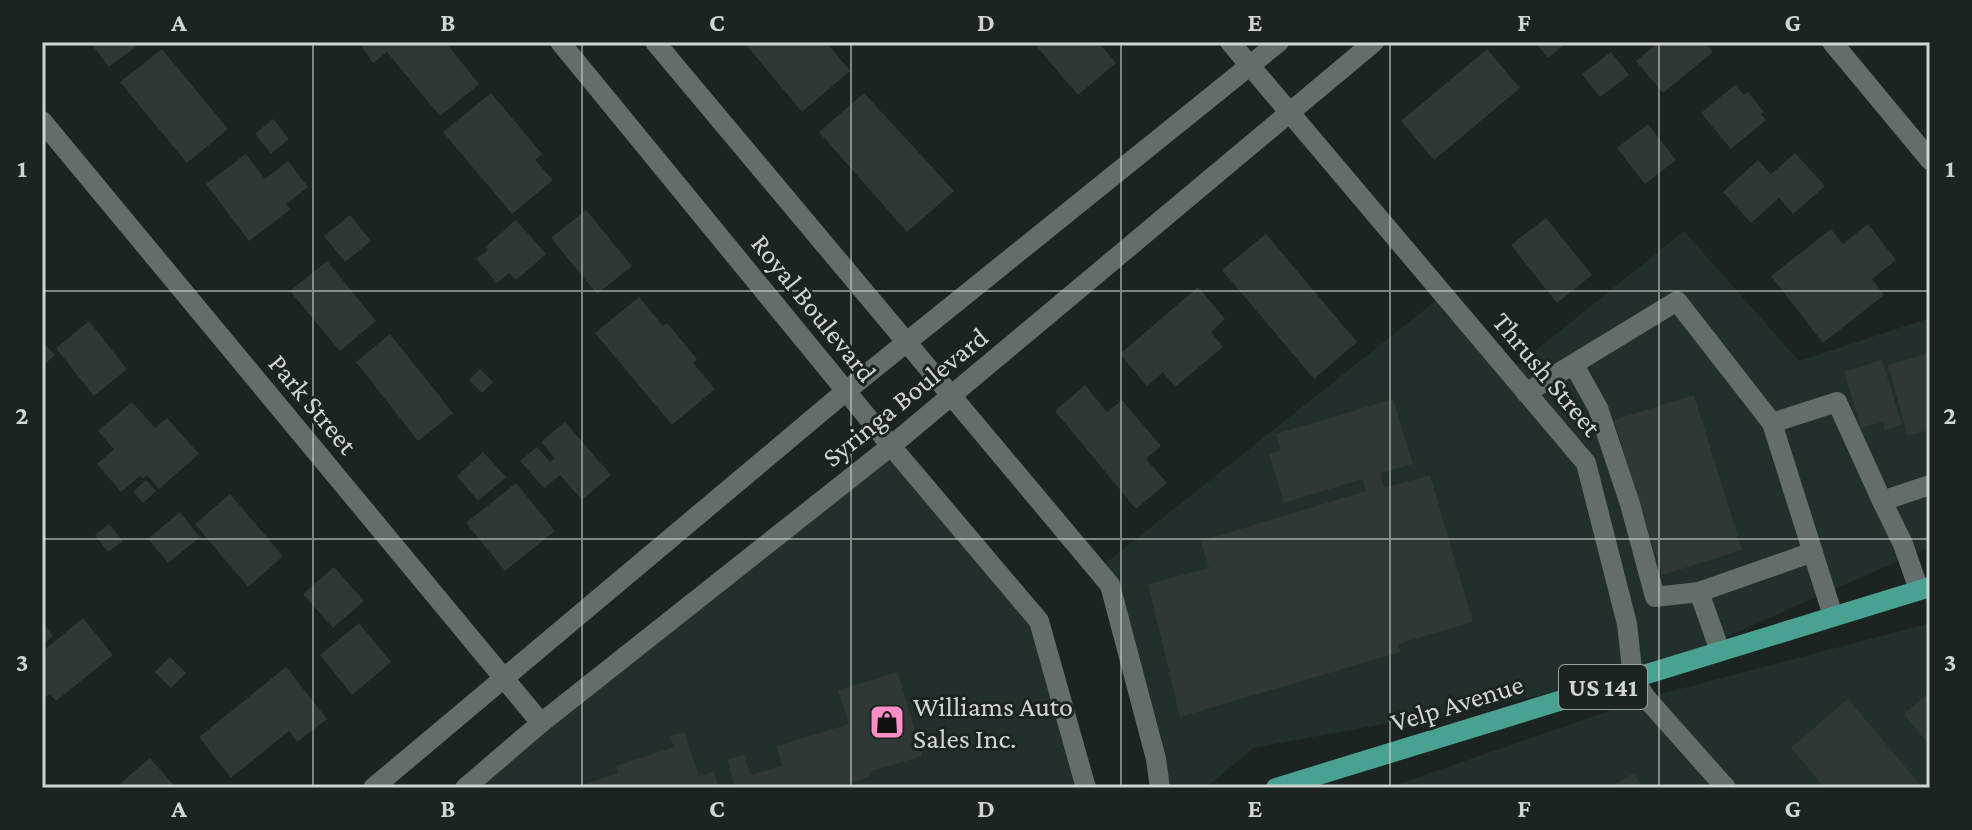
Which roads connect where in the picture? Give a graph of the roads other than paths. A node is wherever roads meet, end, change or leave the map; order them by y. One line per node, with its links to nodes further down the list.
1 (560, 42): 13 (street, Royal Boulevard)
2 (655, 42): 11 (street, Royal Boulevard)
3 (1230, 42): 7 (street, Thrush Street)
4 (1279, 42): 7 (street, Syringa Boulevard)
5 (1374, 42): 8 (street, Syringa Boulevard)
6 (1832, 42): 10 (street)
7 (1251, 67): 8 (street, Thrush Street); 11 (street, Syringa Boulevard)
8 (1289, 114): 14 (street, Thrush Street); 15 (street, Syringa Boulevard)
9 (42, 121): 27 (street, Park Street)
10 (1930, 160)
11 (906, 342): 13 (street, Syringa Boulevard); 15 (street, Royal Boulevard)
12 (1574, 365): 14 (street); 16 (street); 20 (street)
13 (846, 391): 17 (street, Royal Boulevard); 27 (street, Syringa Boulevard)
14 (1526, 393): 21 (street, Thrush Street)
15 (950, 396): 17 (street, Syringa Boulevard); 33 (street, Royal Boulevard)
16 (1772, 423): 19 (street); 22 (street)
17 (891, 446): 29 (street, Syringa Boulevard); 32 (street, Royal Boulevard)
18 (1930, 485): 19 (street)
19 (1882, 501): 23 (street)
20 (1630, 504): 21 (street); 24 (street)
21 (1598, 511): 28 (street, Thrush Street)
22 (1813, 552): 24 (street); 25 (street)
23 (1924, 588): 25 (main road, Velp Avenue / US 141)
24 (1699, 592): 26 (street)
25 (1833, 616): 26 (main road, Velp Avenue / US 141)
26 (1720, 651): 28 (main road, Velp Avenue / US 141)
27 (504, 678): 29 (street, Park Street); 30 (street, Syringa Boulevard)
28 (1633, 678): 34 (main road, Velp Avenue / US 141); 35 (street)
29 (541, 723): 31 (street, Syringa Boulevard)
30 (373, 788)
31 (465, 788)
32 (1086, 788)
33 (1160, 788)
34 (1276, 788)
35 (1726, 788)

